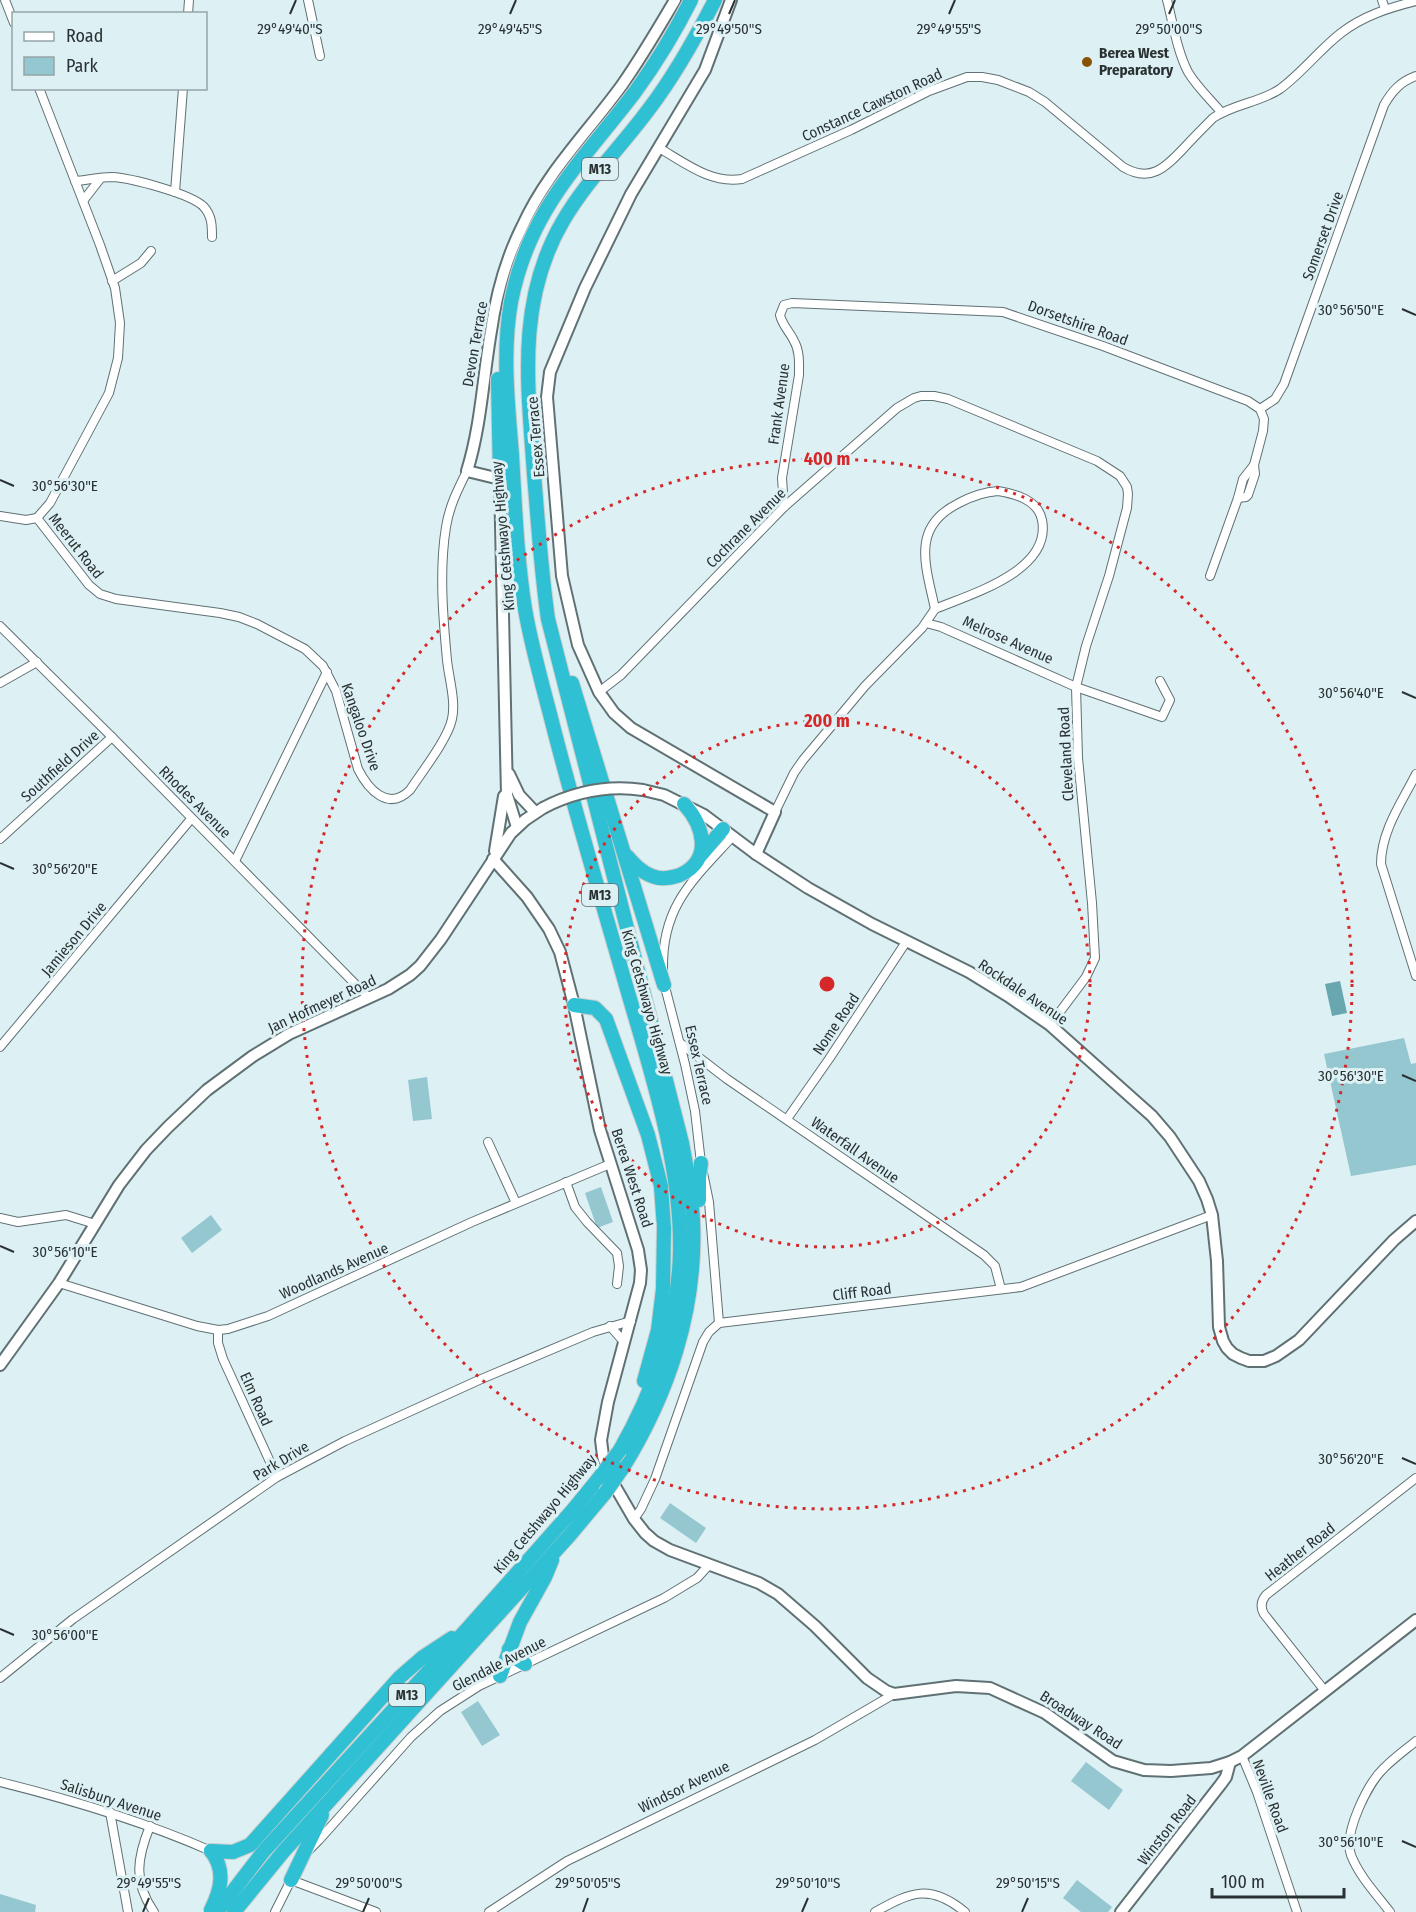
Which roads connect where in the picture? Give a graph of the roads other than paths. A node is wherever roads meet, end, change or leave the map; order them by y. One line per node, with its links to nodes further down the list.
1 (5, 0): 11 (street)
2 (308, 0): 12 (street)
3 (675, 0): 28 (street, Devon Terrace)
4 (691, 0): 24 (highway, King Cetshwayo Highway / M13)
5 (715, 0): 35 (highway, King Cetshwayo Highway / M13)
6 (731, 0): 17 (street, Essex Terrace)
7 (1167, 0): 16 (street)
8 (1382, 0): 10 (street)
9 (1416, 2): 10 (street, Constance Cawston Road)
10 (1385, 9): 16 (street, Constance Cawston Road)
11 (12, 17)
12 (320, 56)
13 (1416, 76): 27 (street, Somerset Drive)
14 (40, 90): 19 (street, Meerut Road)
15 (183, 90): 20 (street)
16 (1221, 112): 17 (street, Constance Cawston Road)
17 (659, 148): 44 (street, Essex Terrace)
18 (100, 179): 19 (street); 20 (street); 21 (street)
19 (75, 181): 21 (street, Meerut Road)
20 (175, 192): 22 (street)
21 (83, 201): 25 (street, Meerut Road)
22 (212, 237)
23 (151, 251): 25 (street)
24 (524, 255): 30 (highway); 89 (highway, King Cetshwayo Highway / M13)
25 (112, 281): 33 (street, Meerut Road)
26 (781, 310): 27 (street, Dorsetshire Road); 31 (street, Frank Avenue)
27 (1260, 409): 34 (street)
28 (467, 471): 30 (street); 45 (street, Devon Terrace)
29 (1120, 476): 31 (street, Cochrane Avenue); 43 (street, Cleveland Road)
30 (500, 479): 47 (street)
31 (784, 507): 44 (street, Cochrane Avenue)
32 (0, 516): 33 (street)
33 (37, 518): 40 (street, Meerut Road)
34 (1210, 576)
35 (544, 587): 56 (highway); 87 (highway, King Cetshwayo Highway / M13)
36 (935, 609): 36 (street); 37 (street)
37 (926, 623): 43 (street, Melrose Avenue); 51 (street)
38 (0, 626): 39 (street, Rhodes Avenue)
39 (36, 662): 42 (street); 46 (street, Rhodes Avenue)
40 (327, 672): 45 (street, Kangaloo Drive); 60 (street)
41 (1160, 681): 43 (street, Melrose Avenue)
42 (0, 683)
43 (1077, 687): 66 (street, Cleveland Road)
44 (599, 692): 51 (street, Essex Terrace)
45 (444, 736)
46 (112, 737): 52 (street, Rhodes Avenue); 55 (street, Southfield Drive)
47 (507, 768): 50 (street); 53 (street); 59 (street)
48 (1416, 774): 62 (street)
49 (684, 804): 50 (street, Rockdale Avenue, bridge); 54 (street, Rockdale Avenue); 58 (highway)
50 (539, 810): 53 (street, Rockdale Avenue)
51 (775, 812): 57 (street)
52 (191, 819): 60 (street, Rhodes Avenue); 68 (street, Jamieson Drive)
53 (517, 826): 59 (street, Rockdale Avenue)
54 (728, 832): 57 (street, Rockdale Avenue); 58 (highway); 63 (street, Essex Terrace)
55 (0, 839)
56 (623, 852): 58 (highway); 63 (highway)
57 (756, 854): 61 (street, Rockdale Avenue)
58 (699, 856)
59 (494, 859): 64 (street, Jan Hofmeyer Road); 65 (street, Berea West Road)
60 (234, 861): 64 (street, Rhodes Avenue)
61 (906, 942): 66 (street, Rockdale Avenue); 69 (street, Nome Road)
62 (1416, 976)
63 (664, 985): 67 (street, Essex Terrace)
64 (369, 998): 78 (street, Jan Hofmeyer Road)
65 (574, 1005): 72 (street, Berea West Road); 89 (highway)
66 (1050, 1025): 75 (street, Rockdale Avenue)
67 (680, 1043): 69 (street, Waterfall Avenue); 71 (street, Essex Terrace)
68 (0, 1047)
69 (787, 1119): 81 (street, Waterfall Avenue)
70 (488, 1142): 74 (street)
71 (701, 1163): 83 (street, Essex Terrace); 87 (highway)
72 (610, 1164): 73 (street, Woodlands Avenue); 82 (street, Berea West Road)
73 (566, 1182): 74 (street, Woodlands Avenue); 80 (street)
74 (516, 1203): 85 (street, Woodlands Avenue)
75 (1212, 1215): 77 (street, Rockdale Avenue); 81 (street, Cliff Road)
76 (0, 1218): 78 (street)
77 (1416, 1221)
78 (95, 1224): 79 (street, Jan Hofmeyer Road)
79 (59, 1283): 85 (street, Woodlands Avenue); 88 (street, Jan Hofmeyer Road)
80 (617, 1284)
81 (1001, 1289): 83 (street, Cliff Road)
82 (631, 1321): 84 (street, Park Drive); 86 (street, Berea West Road)
83 (719, 1323): 92 (street)
84 (610, 1326): 86 (street); 90 (street, Park Drive)
85 (218, 1330): 90 (street, Elm Road)
86 (624, 1342): 92 (street, Berea West Road)
87 (675, 1359): 93 (highway, King Cetshwayo Highway / M13, bridge)
88 (0, 1365)
89 (630, 1432): 96 (highway, King Cetshwayo Highway / M13, bridge)
90 (277, 1477): 100 (street, Park Drive)
91 (1416, 1478): 101 (street, Heather Road)
92 (634, 1519): 94 (street)
93 (556, 1550): 97 (highway); 107 (highway, King Cetshwayo Highway / M13)
94 (709, 1564): 98 (street, Glendale Avenue); 102 (street)
95 (1416, 1620): 101 (street, Broadway Road)
96 (468, 1628): 110 (highway); 116 (highway, King Cetshwayo Highway / M13)
97 (509, 1649): 98 (highway); 99 (highway)
98 (525, 1664): 99 (street, Glendale Avenue)
99 (500, 1676): 111 (street, Glendale Avenue)
100 (0, 1678)
101 (1325, 1691): 104 (street, Broadway Road)
102 (894, 1694): 105 (street, Broadway Road); 120 (street, Windsor Avenue)
103 (1416, 1741): 125 (street)
104 (1242, 1756): 105 (street, Broadway Road); 124 (street, Neville Road)
105 (1230, 1762): 123 (street, Winston Road)
106 (0, 1782): 108 (street, Salisbury Avenue)
107 (329, 1801): 111 (highway); 117 (highway, King Cetshwayo Highway / M13)
108 (110, 1812): 109 (street, Salisbury Avenue); 113 (street)
109 (150, 1826): 110 (street, Salisbury Avenue); 114 (street)
110 (211, 1851): 115 (highway)
111 (305, 1853): 112 (highway)
112 (291, 1880): 118 (street); 119 (street)
113 (128, 1912)
114 (154, 1912)
115 (210, 1912)
116 (217, 1912)
117 (234, 1912)
118 (275, 1912)
119 (376, 1912)
120 (489, 1912)
121 (875, 1912): 122 (street)
122 (965, 1912)
123 (1121, 1912)
124 (1297, 1912)
125 (1390, 1912)

